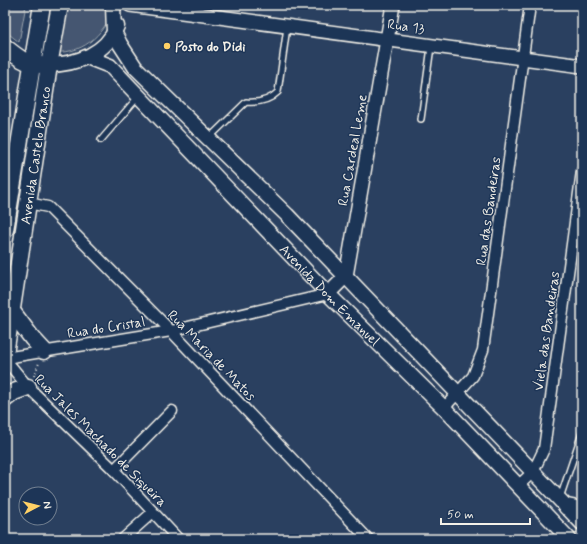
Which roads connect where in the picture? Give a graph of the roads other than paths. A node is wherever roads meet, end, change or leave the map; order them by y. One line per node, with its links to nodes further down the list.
1 (42, 5): 15 (main road, Avenida Castelo Branco)
2 (60, 5): 16 (main road, Avenida Castelo Branco)
3 (113, 5): 9 (main road)
4 (122, 5): 9 (main road)
5 (130, 5): 8 (street, Rua 13)
6 (393, 5): 10 (street, Rua Cardeal Leme)
7 (530, 5): 14 (street, Rua das Bandeiras)
8 (287, 26): 10 (street, Rua 13); 20 (lane)
9 (114, 32): 13 (main road); 20 (main road, Avenida Dom Emanuel)
10 (388, 40): 11 (street, Rua 13); 25 (street, Rua Cardeal Leme)
11 (431, 46): 14 (street, Rua 13); 19 (lane)
12 (5, 48): 15 (main road)
13 (87, 57): 16 (main road); 18 (main road, Avenida Dom Emanuel)
14 (523, 58): 17 (street, Rua 13); 33 (street, Rua das Bandeiras)
15 (32, 65): 16 (main road); 24 (main road, Avenida Castelo Branco)
16 (49, 65): 23 (main road, Avenida Castelo Branco)
17 (582, 66)
18 (139, 96): 21 (lane); 26 (main road, Avenida Dom Emanuel)
19 (421, 119)
20 (208, 138): 25 (main road, Avenida Dom Emanuel)
21 (101, 140)
22 (582, 171): 39 (street, Viela das Bandeiras)
23 (28, 203): 27 (main road, Avenida Castelo Branco); 28 (street, Rua Maria de Matos)
24 (5, 230)
25 (346, 276): 26 (street); 33 (main road, Avenida Dom Emanuel)
26 (328, 294): 28 (street, Rua do Cristal); 35 (main road, Avenida Dom Emanuel)
27 (11, 310): 29 (main road); 30 (main road, Avenida Castelo Branco)
28 (171, 330): 29 (street, Rua do Cristal); 46 (street, Rua Maria de Matos)
29 (44, 351): 31 (street, Rua do Cristal)
30 (5, 354)
31 (5, 359): 32 (street, Rua Jales Machado de Siqueira)
32 (28, 387): 34 (main road); 38 (street, Rua Jales Machado de Siqueira)
33 (458, 395): 35 (street, Rua das Bandeiras); 39 (main road, Avenida Dom Emanuel)
34 (5, 399)
35 (444, 408): 40 (main road, Avenida Dom Emanuel)
36 (172, 411): 38 (street)
37 (582, 433): 41 (lane)
38 (114, 470): 42 (street, Rua Jales Machado de Siqueira)
39 (533, 472): 40 (street, Viela das Bandeiras); 41 (main road, Avenida Dom Emanuel)
40 (518, 486): 47 (main road, Avenida Dom Emanuel)
41 (569, 505): 43 (main road, Avenida Dom Emanuel)
42 (153, 512): 44 (street); 45 (street, Rua Jales Machado de Siqueira)
43 (582, 523)
44 (123, 539)
45 (178, 539)
46 (368, 539)
47 (569, 539)

